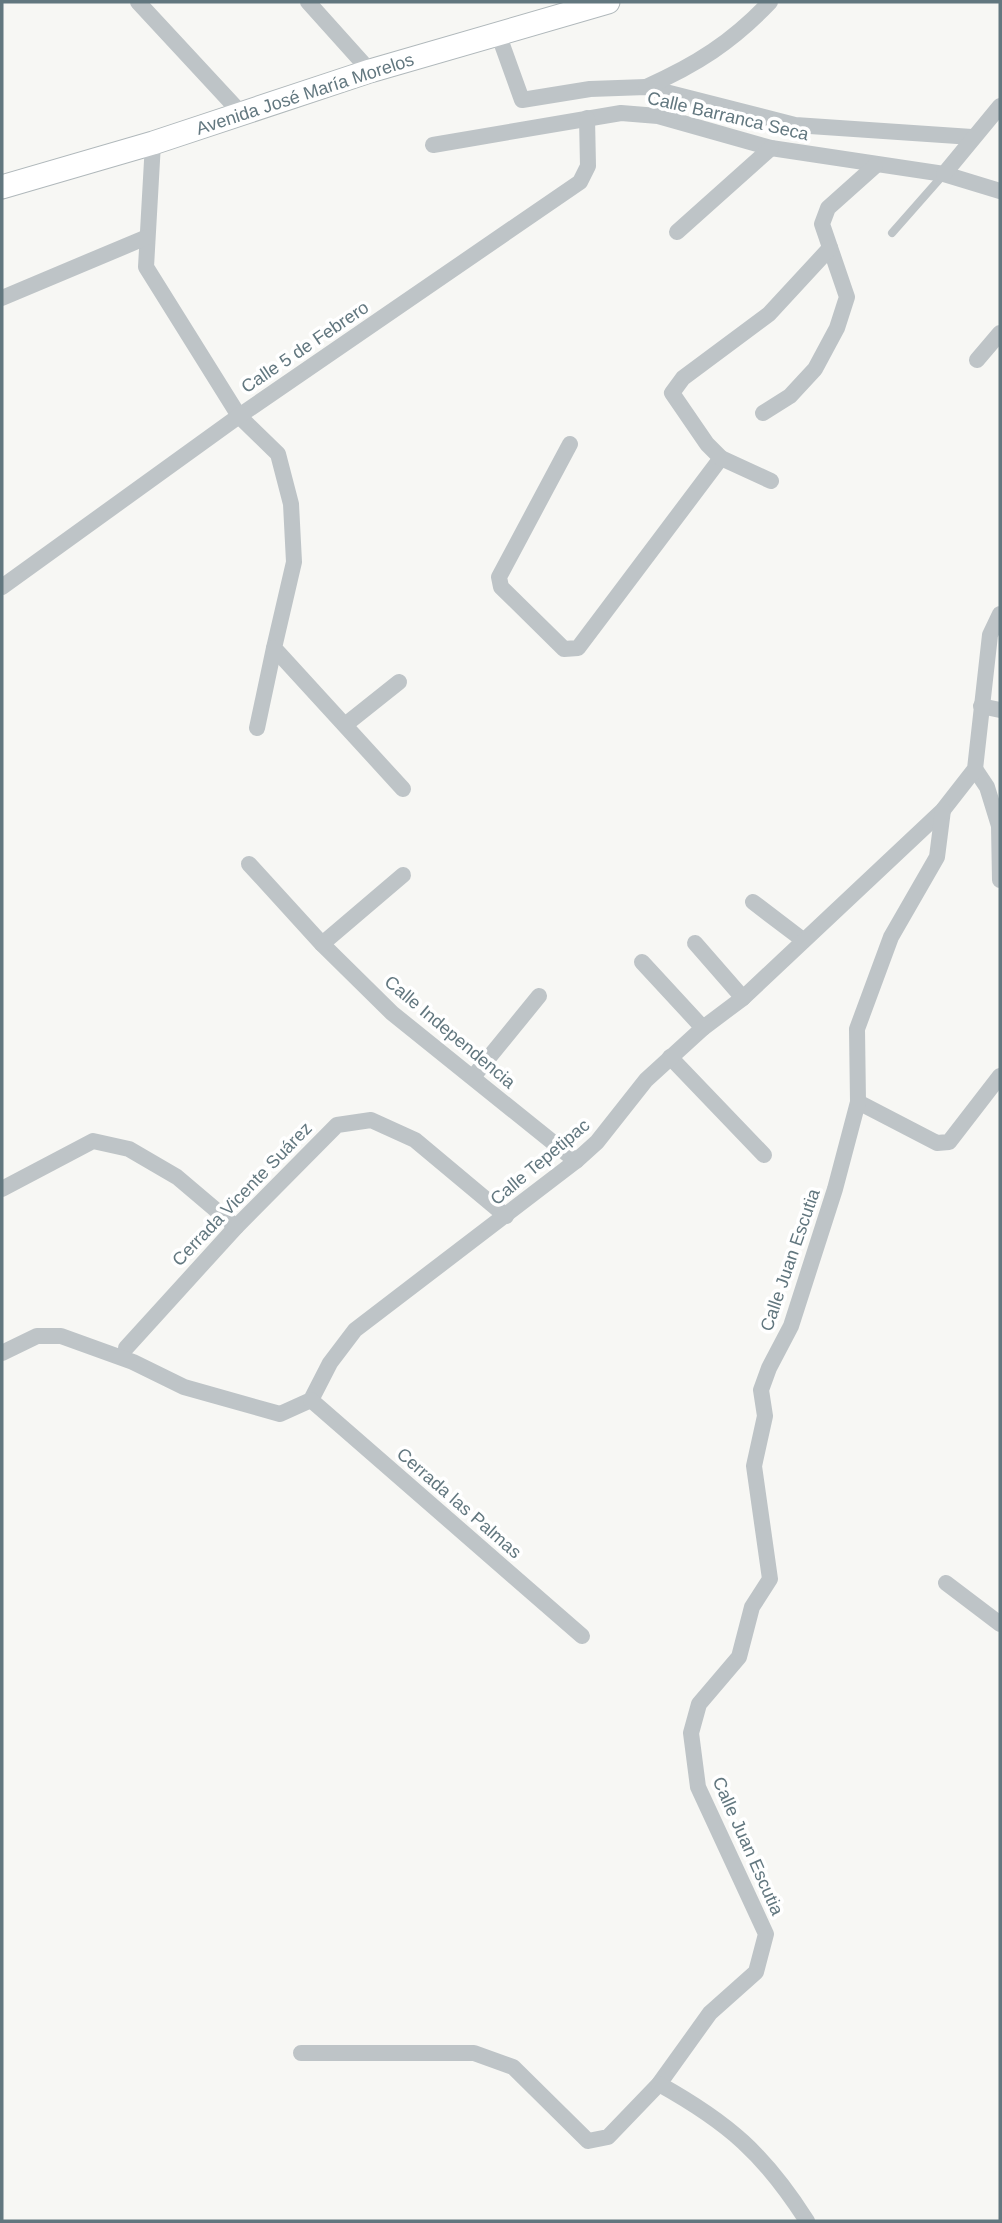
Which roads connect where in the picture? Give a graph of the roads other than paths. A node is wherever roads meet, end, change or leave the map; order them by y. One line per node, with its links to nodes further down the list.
1 (138, 2): 9 (street)
2 (308, 2): 6 (street)
3 (608, 2): 5 (main road, Avenida José María Morelos)
4 (770, 2): 7 (street)
5 (499, 36): 6 (main road, Avenida José María Morelos); 7 (street)
6 (370, 71): 9 (main road, Avenida José María Morelos)
7 (646, 87): 11 (street)
8 (1000, 106): 11 (street)
9 (240, 112): 12 (main road, Avenida José María Morelos)
10 (587, 118): 13 (street, Calle Barranca Seca); 14 (street, Calle Barranca Seca); 27 (street, Calle 5 de Febrero)
11 (972, 137): 16 (street)
12 (153, 143): 17 (main road, Avenida José María Morelos); 21 (street)
13 (433, 145)
14 (771, 148): 15 (street, Calle Barranca Seca); 19 (street)
15 (875, 166): 16 (street, Calle Barranca Seca); 22 (street)
16 (944, 174): 18 (street, Calle Barranca Seca); 20 (lane)
17 (2, 187)
18 (1000, 191)
19 (677, 232)
20 (892, 233)
21 (147, 237): 23 (street); 27 (street)
22 (830, 248): 26 (street); 29 (street)
23 (2, 298)
24 (1000, 333): 25 (street)
25 (977, 360)
26 (763, 412)
27 (239, 416): 31 (street, Calle 5 de Febrero); 33 (street)
28 (570, 444): 29 (street)
29 (721, 458): 30 (street)
30 (771, 481)
31 (2, 587)
32 (1000, 614): 35 (street)
33 (274, 648): 37 (street); 38 (street)
34 (399, 682): 37 (street)
35 (981, 706): 36 (street); 39 (street)
36 (1000, 710)
37 (345, 725): 40 (street)
38 (257, 728)
39 (975, 769): 41 (street, Calle Tepetipac); 44 (street)
40 (403, 789)
41 (943, 810): 46 (street, Calle Tepetipac); 56 (street, Calle Juan Escutia)
42 (249, 864): 48 (street, Calle Independencia)
43 (403, 875): 48 (street)
44 (1000, 880)
45 (753, 902): 46 (street)
46 (803, 940): 51 (street, Calle Tepetipac)
47 (695, 943): 51 (street)
48 (322, 944): 55 (street, Calle Independencia)
49 (642, 962): 52 (street)
50 (539, 996): 55 (street)
51 (743, 998): 52 (street, Calle Tepetipac)
52 (703, 1028): 53 (street, Calle Tepetipac)
53 (670, 1057): 57 (street); 58 (street, Calle Tepetipac)
54 (1000, 1076): 56 (street)
55 (473, 1077): 58 (street, Calle Independencia)
56 (858, 1102): 69 (street, Calle Juan Escutia)
57 (764, 1156)
58 (576, 1161): 60 (street, Calle Tepetipac)
59 (2, 1189): 61 (street)
60 (506, 1216): 61 (street, Cerrada Vicente Suárez); 64 (street, Calle Tepetipac)
61 (236, 1227): 62 (street, Cerrada Vicente Suárez)
62 (126, 1348)
63 (2, 1353): 64 (street)
64 (311, 1399): 67 (street, Cerrada las Palmas)
65 (946, 1583): 66 (street)
66 (1000, 1624)
67 (582, 1636)
68 (301, 2053): 69 (street, Calle Juan Escutia)
69 (659, 2084): 70 (street)
70 (807, 2221)

